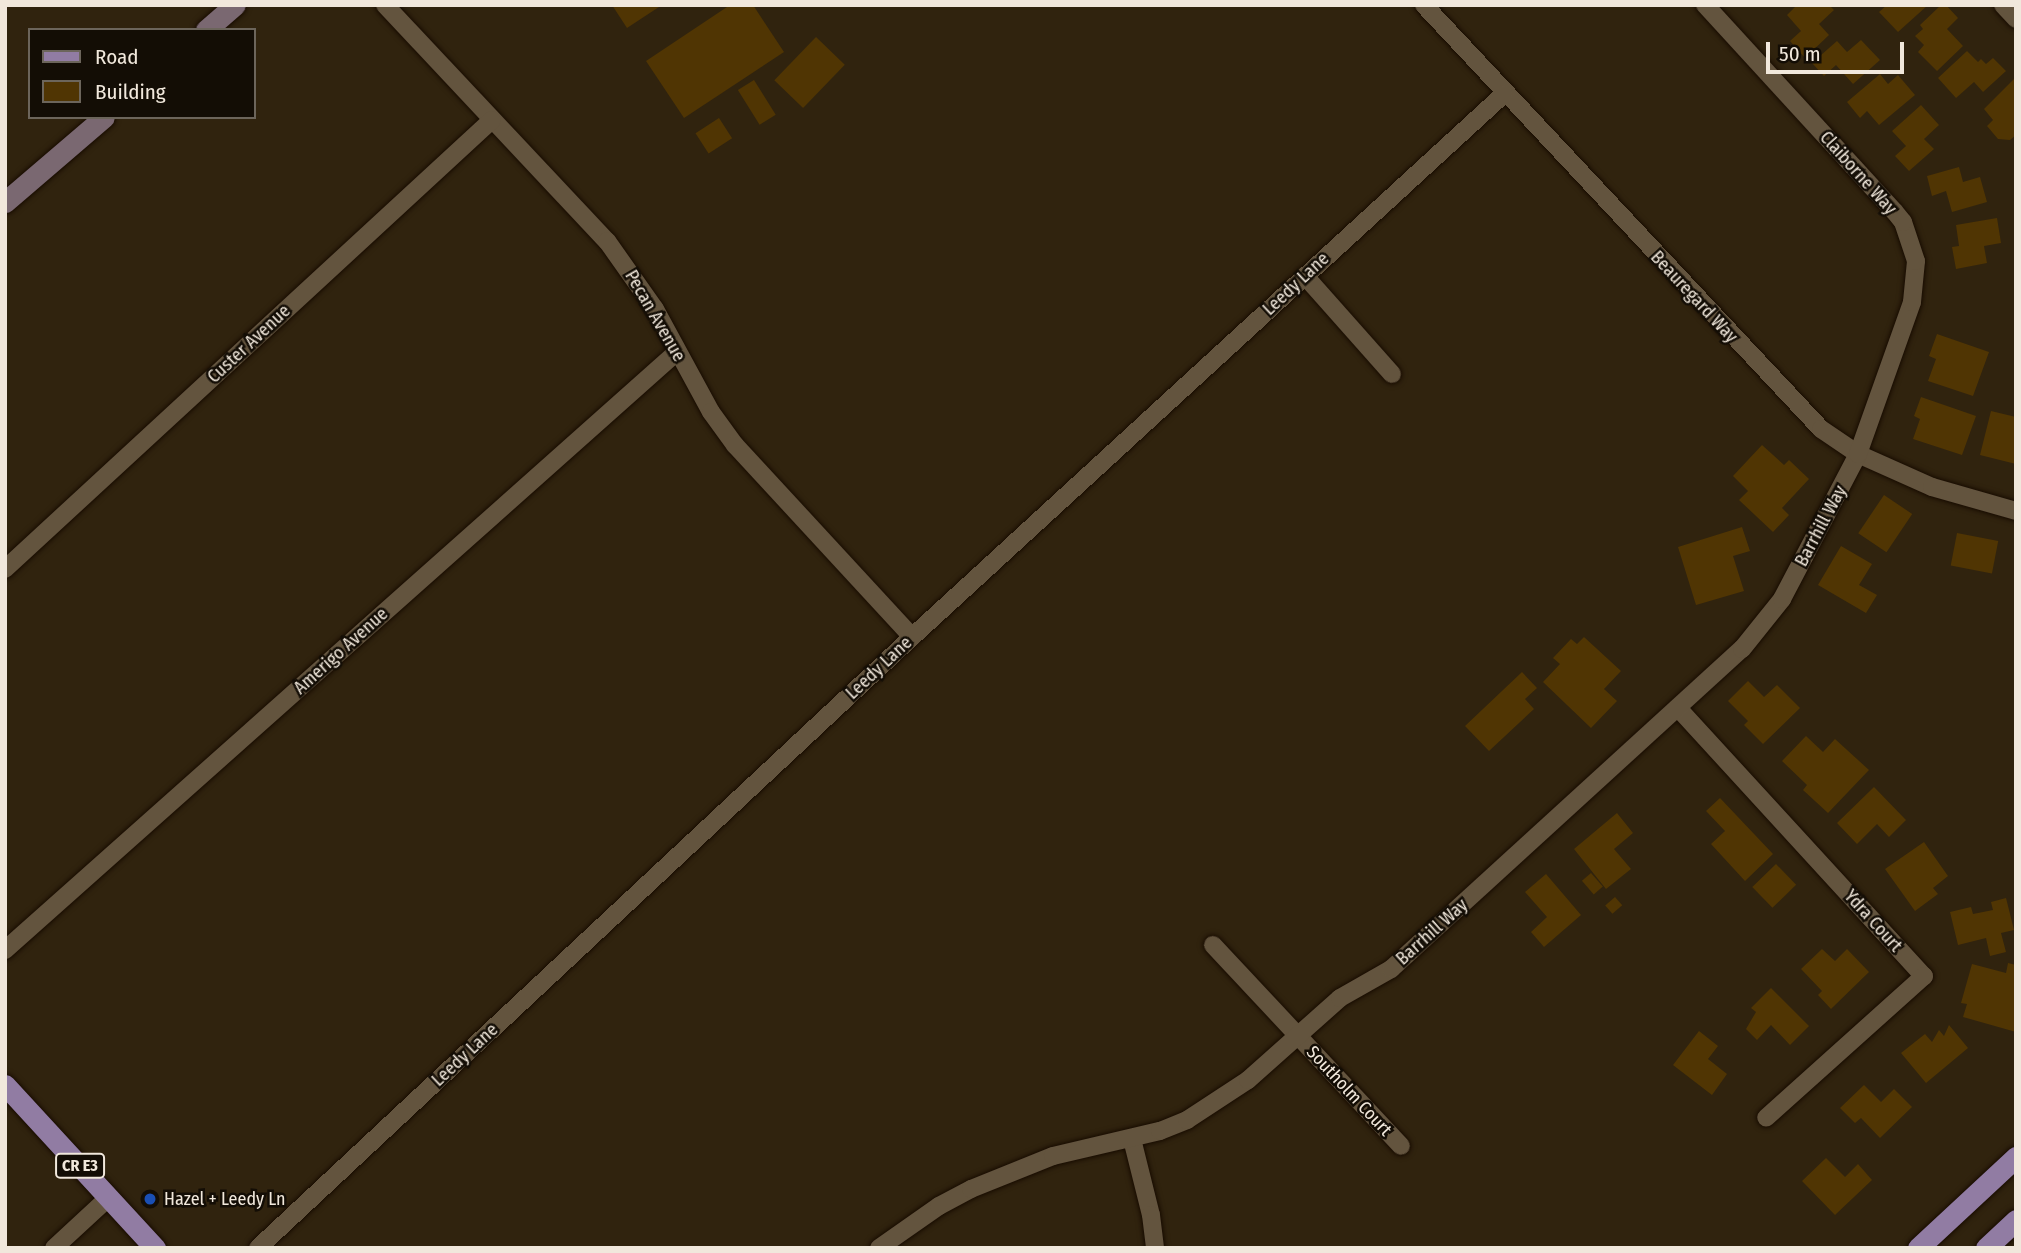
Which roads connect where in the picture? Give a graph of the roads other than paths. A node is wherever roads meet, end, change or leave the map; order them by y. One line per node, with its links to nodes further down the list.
1 (235, 5): 7 (street)
2 (385, 5): 10 (street, Pecan Avenue)
3 (1424, 5): 8 (street, Beauregard Way)
4 (1705, 5): 15 (street, Claiborne Way)
5 (2003, 5): 6 (street)
6 (2016, 19)
7 (208, 28)
8 (1504, 94): 12 (street, Leedy Lane); 15 (street, Beauregard Way)
9 (102, 119): 11 (street)
10 (492, 120): 13 (street, Pecan Avenue); 17 (street, Custer Avenue)
11 (5, 202)
12 (1305, 276): 14 (street); 18 (street, Leedy Lane)
13 (677, 352): 18 (street, Pecan Avenue); 21 (street, Amerigo Avenue)
14 (1392, 374)
15 (1858, 454): 16 (street, Beauregard Way); 19 (street, Barrhill Way)
16 (2016, 511)
17 (5, 569)
18 (912, 637): 32 (street, Leedy Lane)
19 (1678, 708): 22 (street, Barrhill Way); 24 (street, Ydra Court)
20 (1213, 945): 22 (street, Southolm Court)
21 (5, 950)
22 (1297, 1036): 25 (street, Barrhill Way); 26 (street, Southolm Court)
23 (5, 1085): 28 (main road, CR E3)
24 (1766, 1118)
25 (1132, 1139): 33 (street, Barrhill Way); 34 (street)
26 (1401, 1146)
27 (2016, 1157): 35 (main road)
28 (109, 1197): 30 (street); 31 (main road, CR E3)
29 (2016, 1220): 36 (main road)
30 (54, 1248)
31 (155, 1248)
32 (258, 1248)
33 (879, 1248)
34 (1155, 1248)
35 (1918, 1248)
36 (1986, 1248)

